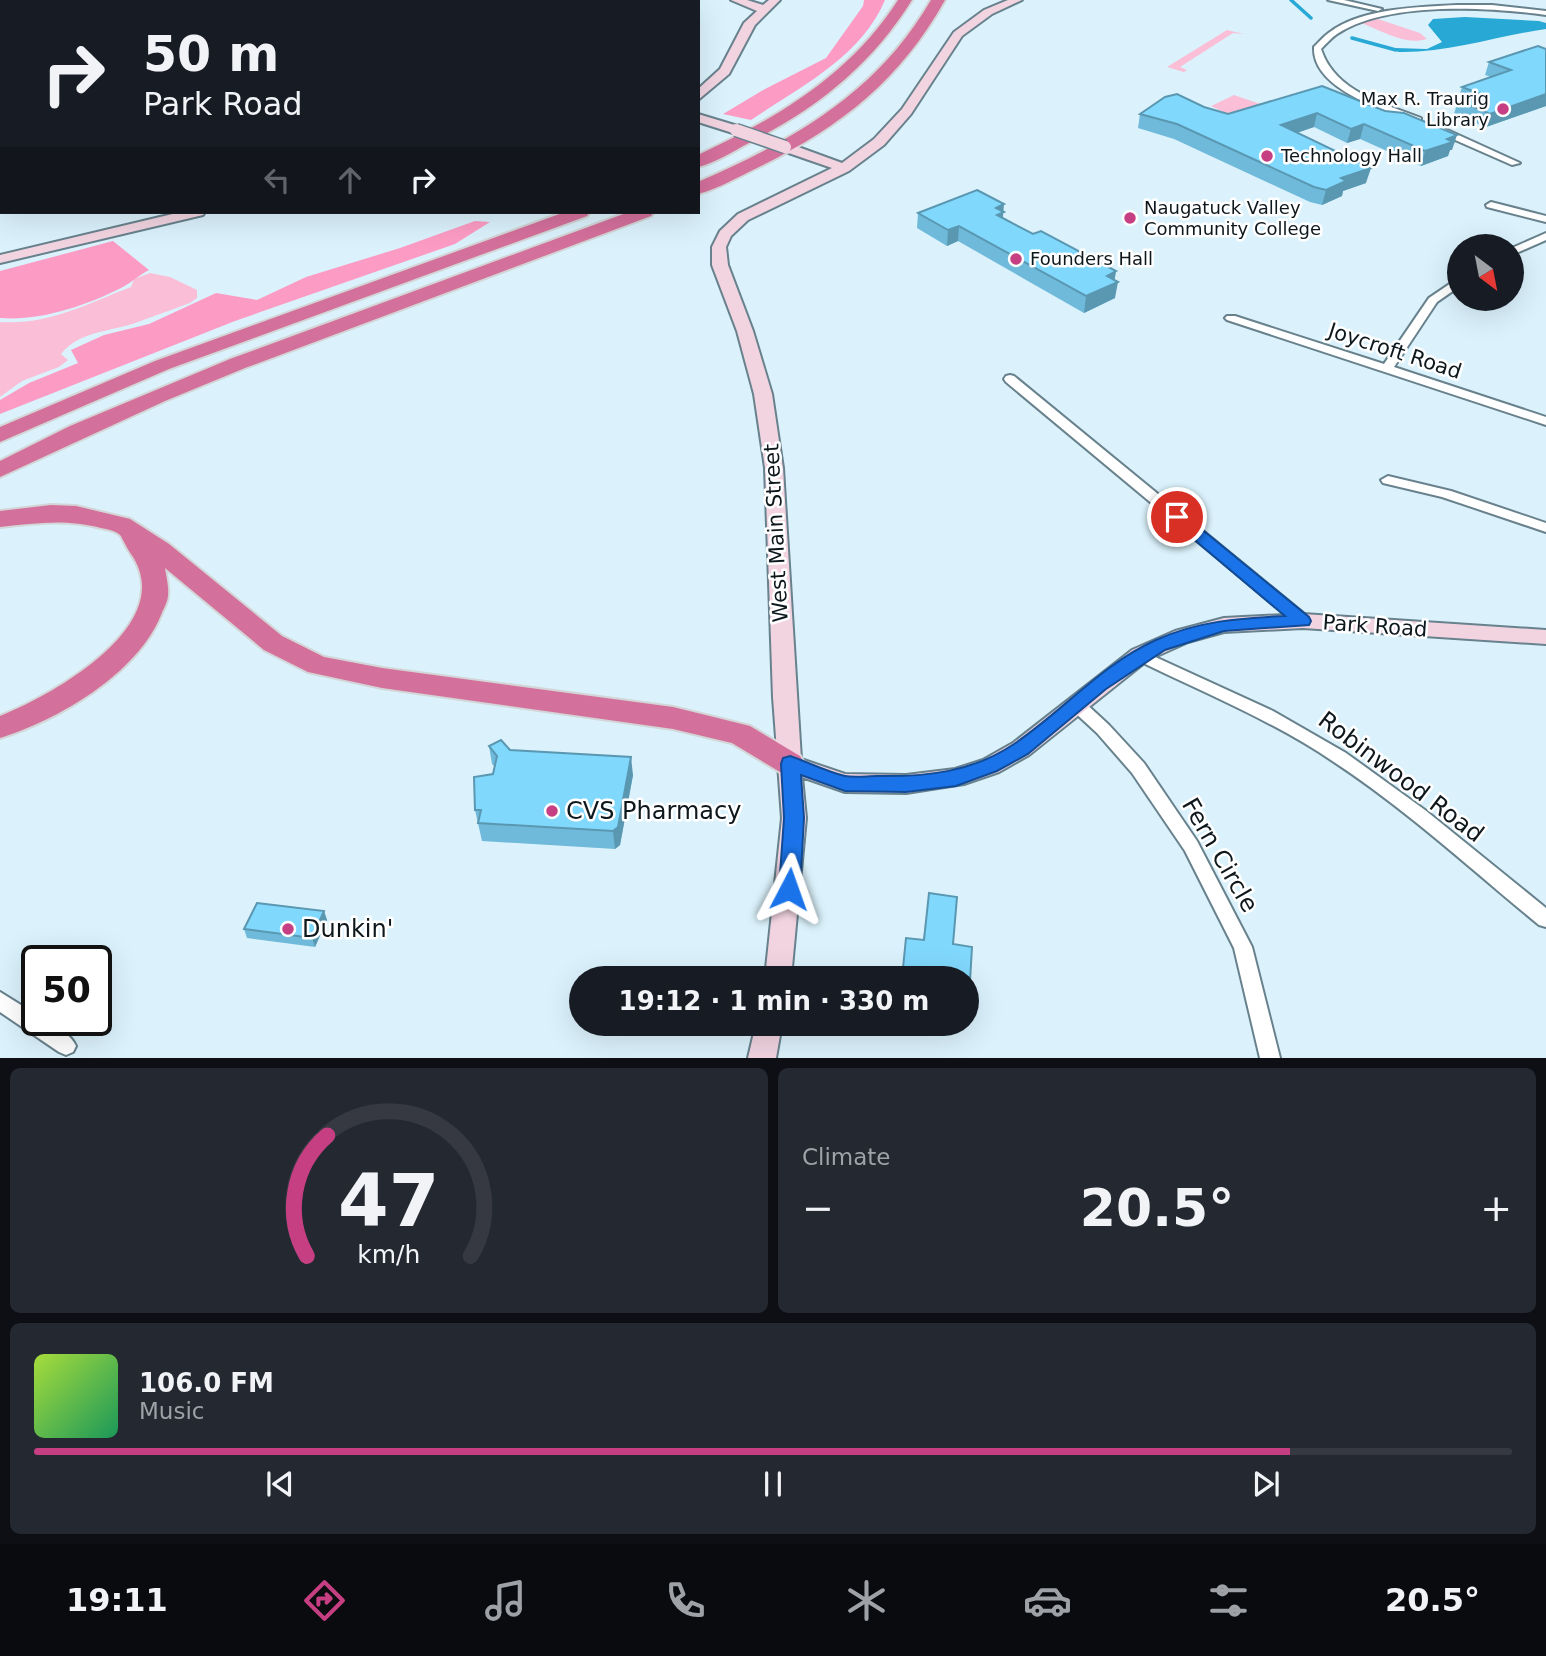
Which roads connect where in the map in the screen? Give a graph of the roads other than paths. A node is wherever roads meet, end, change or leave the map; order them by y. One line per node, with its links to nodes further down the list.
1 (736, 0): 6 (main road)
2 (775, 0): 6 (main road)
3 (905, 0): 11 (highway)
4 (938, 0): 17 (highway)
5 (1017, 0): 16 (main road)
6 (763, 9): 10 (main road)
7 (1390, 9): 8 (street); 8 (street); 9 (street)
8 (1334, 10): 15 (street)
9 (1546, 13)
10 (700, 94)
11 (792, 111): 13 (highway); 14 (highway)
12 (700, 119): 16 (main road, bridge)
13 (700, 154)
14 (700, 161)
15 (1515, 163)
16 (844, 168): 42 (main road, West Main Street)
17 (700, 188)
18 (1492, 205): 22 (street)
19 (190, 214): 25 (main road)
20 (576, 214): 31 (highway)
21 (640, 214): 32 (highway)
22 (1546, 219)
23 (1546, 236): 24 (street)
24 (1524, 246)
25 (0, 259)
26 (1447, 290): 28 (street)
27 (1231, 318): 28 (street, Joycroft Road)
28 (1387, 368): 30 (street, Joycroft Road)
29 (1010, 379): 37 (street)
30 (1546, 421)
31 (0, 435)
32 (0, 470)
33 (1388, 480): 36 (street)
34 (85, 515): 35 (highway); 41 (highway); 42 (highway)
35 (0, 519)
36 (1546, 528)
37 (1303, 621): 38 (main road, Park Road); 39 (main road, Park Road)
38 (1546, 637)
39 (1140, 656): 40 (main road, Park Road); 43 (street, Robinwood Road)
40 (1077, 705): 42 (main road, Park Road); 49 (street, Fern Circle)
41 (0, 727)
42 (790, 764): 44 (main road, West Main Street)
43 (1546, 919)
44 (779, 966)
45 (0, 1001): 47 (street)
46 (767, 1036): 48 (main road)
47 (66, 1046)
48 (762, 1058)
49 (1270, 1058)

